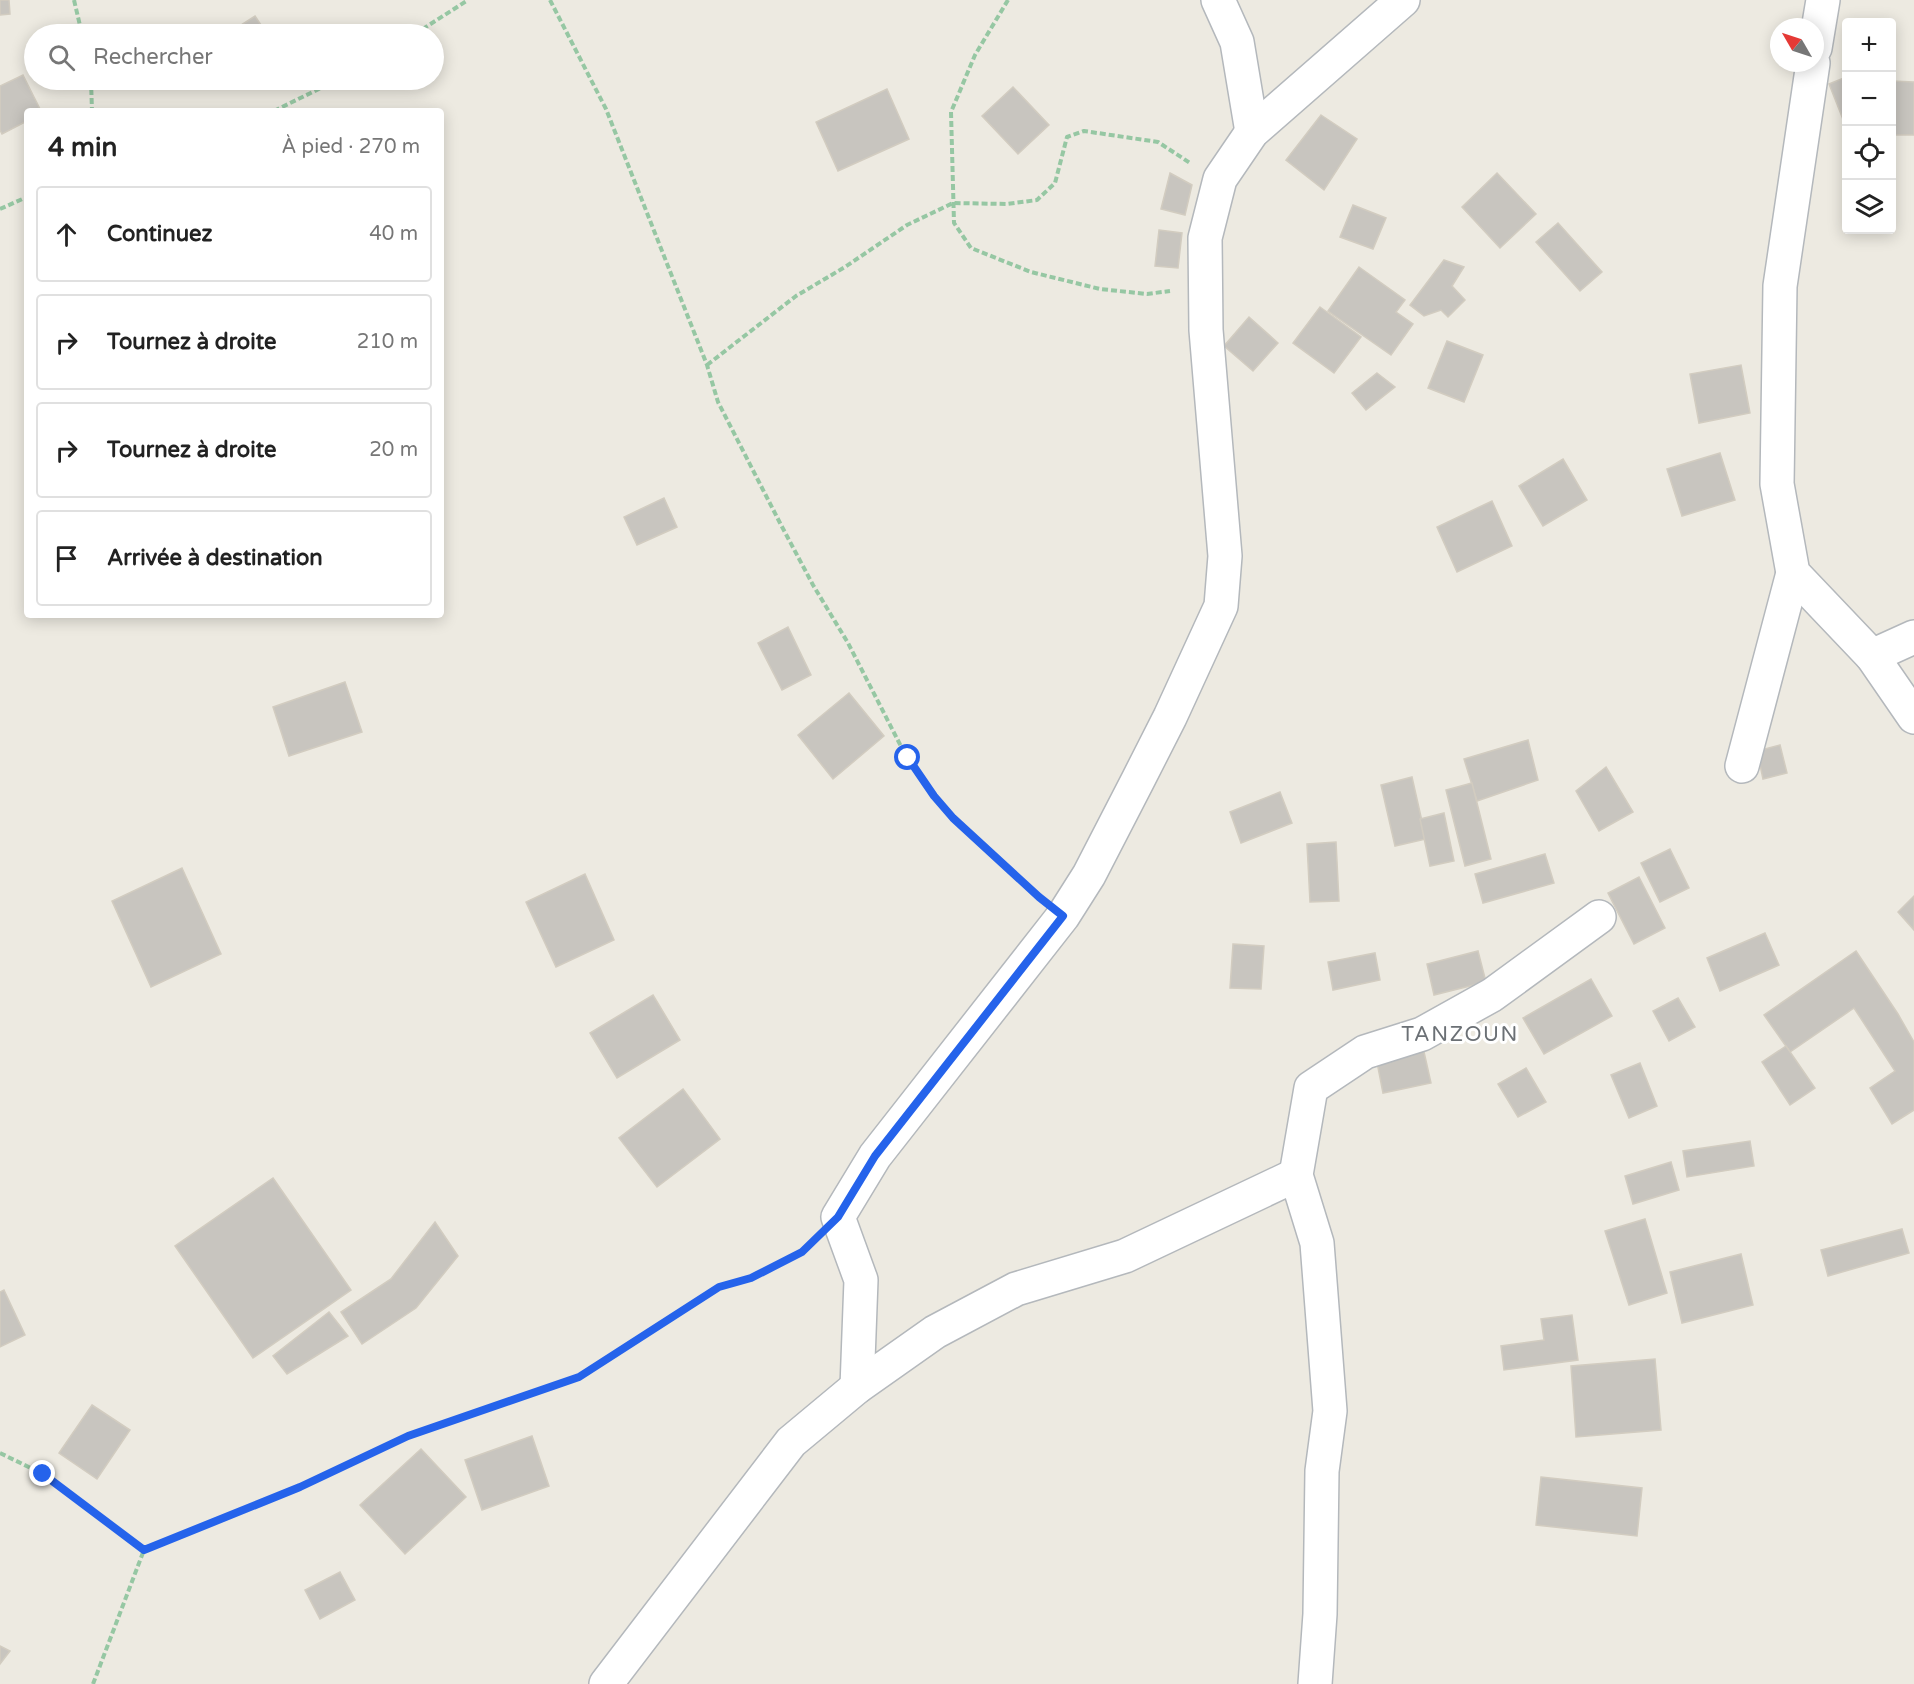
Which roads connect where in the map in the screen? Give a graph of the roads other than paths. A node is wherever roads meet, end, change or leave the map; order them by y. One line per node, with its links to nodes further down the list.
1 (1218, 0): 6 (street)
2 (1402, 0): 6 (street)
3 (1823, 0): 4 (street)
4 (1820, 18)
5 (1812, 72): 7 (street)
6 (1252, 132): 14 (street)
7 (1793, 573): 9 (street); 11 (street)
8 (1914, 637): 9 (street)
9 (1872, 656): 10 (street)
10 (1914, 717)
11 (1742, 766)
12 (1599, 917): 13 (street)
13 (1296, 1175): 14 (street); 16 (street)
14 (857, 1387): 15 (street)
15 (606, 1684)
16 (1315, 1684)

